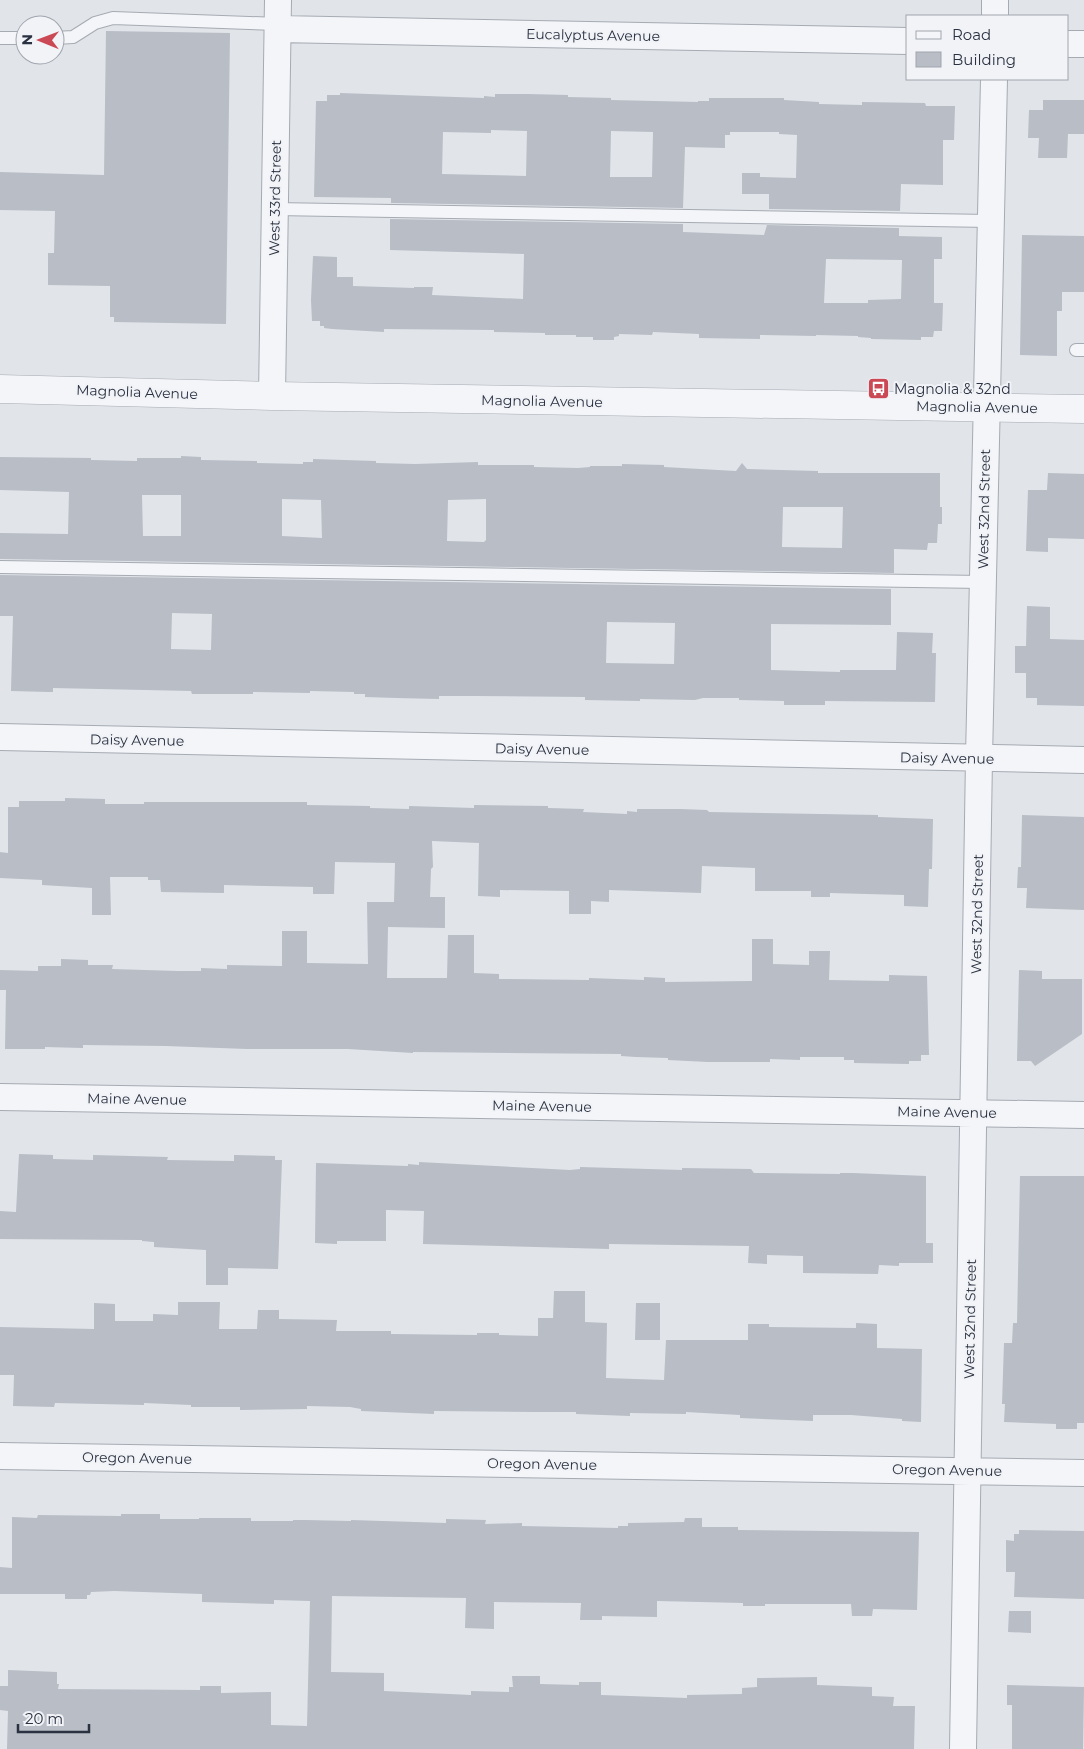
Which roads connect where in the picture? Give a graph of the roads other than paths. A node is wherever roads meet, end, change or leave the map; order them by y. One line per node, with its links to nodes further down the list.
1 (995, 0): 2 (street)
2 (995, 15)
3 (278, 18): 4 (lane); 7 (street, Eucalyptus Avenue); 11 (street, West 33rd Street)
4 (65, 37)
5 (0, 38): 6 (lane)
6 (15, 38)
7 (906, 41)
8 (1069, 44): 9 (street)
9 (1084, 44)
10 (994, 80): 12 (street, West 32nd Street)
11 (275, 209): 12 (lane); 14 (street, West 33rd Street)
12 (990, 221): 15 (street, West 32nd Street)
13 (0, 389): 14 (street, Magnolia Avenue)
14 (272, 396): 15 (street, Magnolia Avenue)
15 (986, 408): 16 (street, Magnolia Avenue); 18 (street, West 32nd Street)
16 (1084, 409)
17 (0, 567): 18 (lane)
18 (982, 582): 20 (street, West 32nd Street)
19 (0, 737): 20 (street, Daisy Avenue)
20 (979, 758): 21 (street, Daisy Avenue); 23 (street, West 32nd Street)
21 (1084, 760)
22 (0, 1097): 23 (street, Maine Avenue)
23 (974, 1113): 24 (street, Maine Avenue); 26 (street, West 32nd Street)
24 (1084, 1115)
25 (0, 1456): 26 (street, Oregon Avenue)
26 (967, 1470): 27 (street, Oregon Avenue); 28 (street, West 32nd Street)
27 (1084, 1472)
28 (963, 1749)

